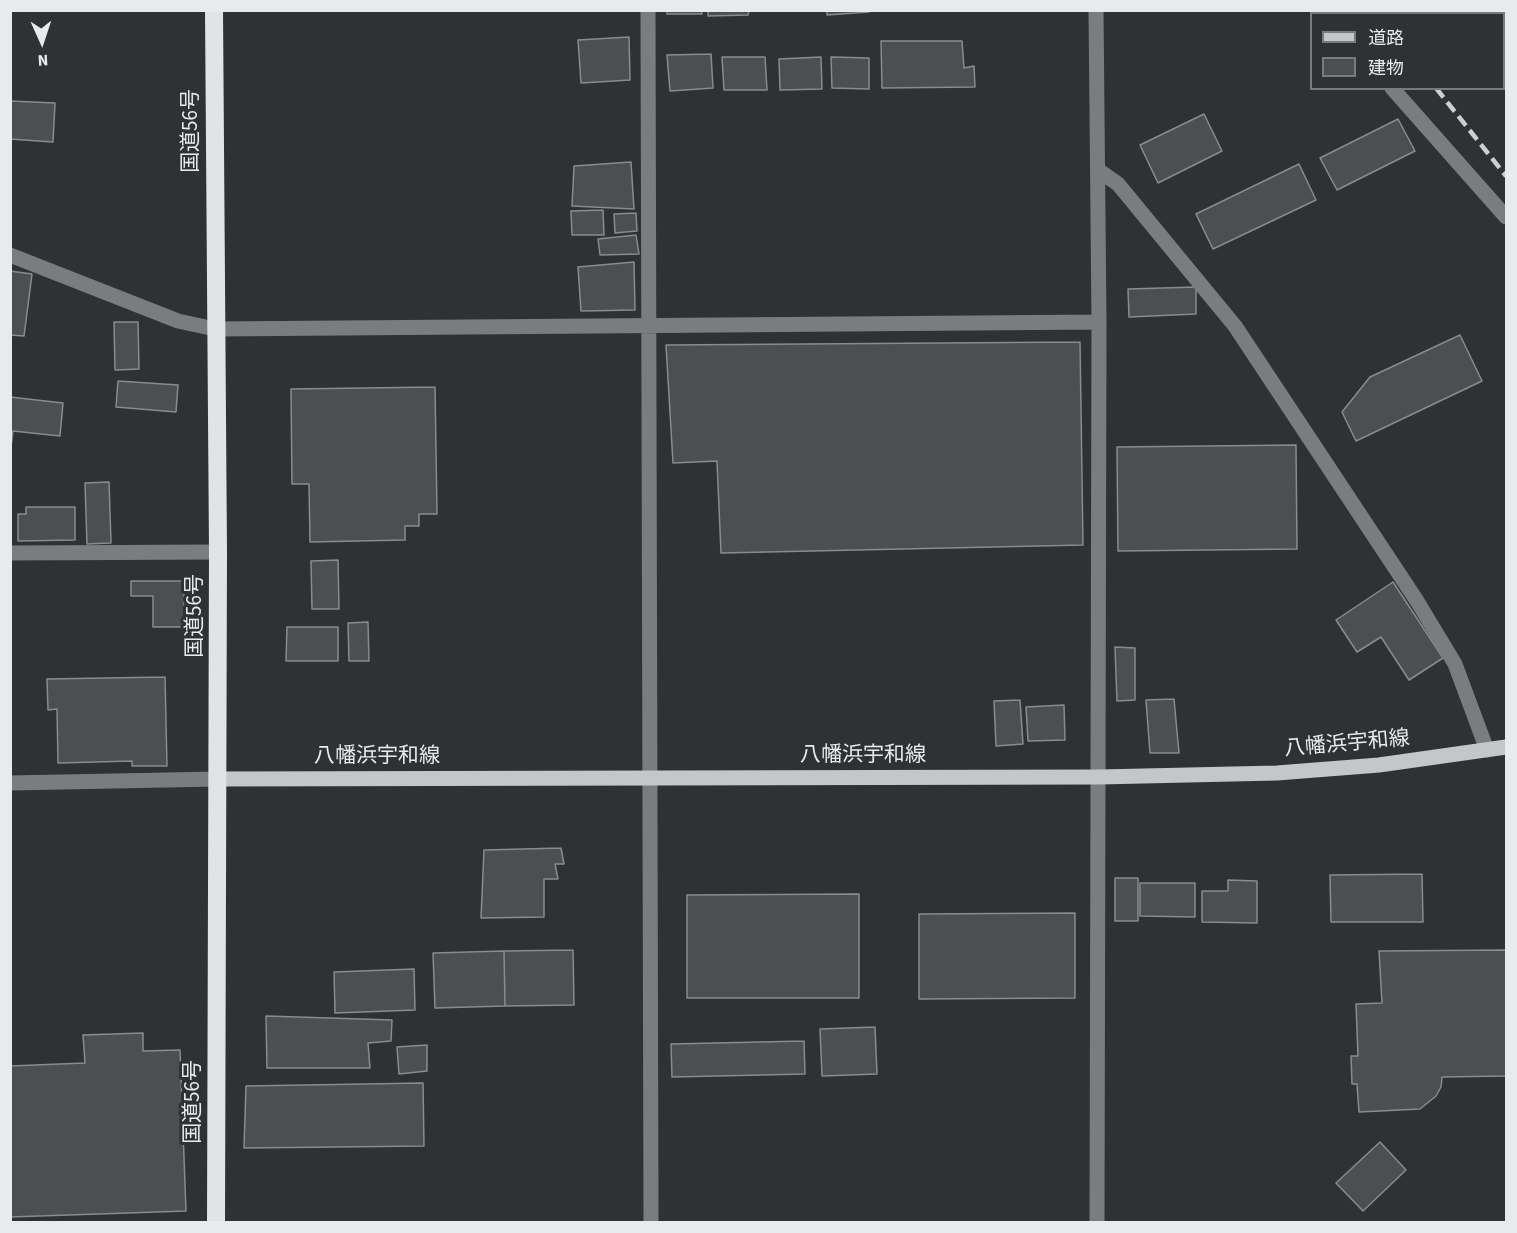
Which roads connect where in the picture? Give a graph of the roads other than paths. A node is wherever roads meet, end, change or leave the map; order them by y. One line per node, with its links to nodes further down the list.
1 (214, 10): 10 (highway, 国道56号)
2 (648, 10): 9 (street)
3 (1096, 10): 5 (street)
4 (1394, 90): 6 (street)
5 (1098, 170): 8 (street); 14 (street)
6 (1506, 217)
7 (10, 255): 10 (street)
8 (1099, 322): 9 (street); 16 (street)
9 (648, 326): 10 (street); 15 (street)
10 (215, 329): 11 (highway, 国道56号)
11 (218, 552): 12 (street); 17 (highway, 国道56号)
12 (10, 554)
13 (1506, 747): 14 (main road, 八幡浜宇和線)
14 (1487, 750): 16 (main road, 八幡浜宇和線)
15 (649, 777): 16 (main road, 八幡浜宇和線); 17 (main road, 八幡浜宇和線); 20 (street)
16 (1099, 777): 21 (street)
17 (218, 779): 18 (street); 19 (highway, 国道56号)
18 (10, 783)
19 (216, 1222)
20 (651, 1222)
21 (1097, 1222)

